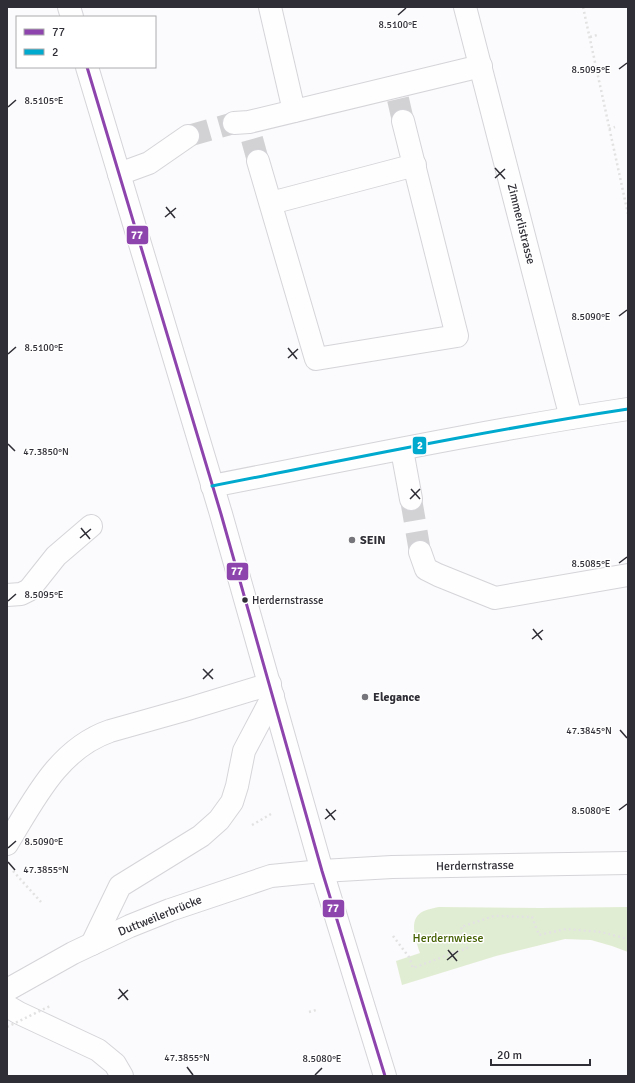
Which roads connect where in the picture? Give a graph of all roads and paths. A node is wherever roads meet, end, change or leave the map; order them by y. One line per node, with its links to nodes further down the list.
1 (270, 7): 8 (street)
2 (465, 7): 6 (street, Zimmerlistrasse)
3 (584, 7): 5 (path)
4 (597, 35): 5 (path)
5 (590, 37): 12 (path)
6 (481, 66): 8 (street); 20 (street, Zimmerlistrasse)
7 (87, 68): 16 (street)
8 (294, 111): 11 (street)
9 (403, 121): 15 (street)
10 (616, 127): 12 (path)
11 (245, 128)
12 (609, 128): 18 (path)
13 (188, 136): 16 (street)
14 (258, 162): 17 (street)
15 (415, 165): 17 (street); 17 (street)
16 (119, 174): 22 (street)
17 (271, 203)
18 (628, 214)
19 (628, 409): 20 (street)
20 (571, 418): 21 (street)
21 (402, 450): 22 (street); 23 (street)
22 (212, 486): 28 (street)
23 (411, 499)
24 (91, 526): 27 (street)
25 (420, 552): 26 (street)
26 (628, 575)
27 (7, 595)
28 (272, 690): 29 (street); 32 (street); 36 (street)
29 (7, 844)
30 (628, 863): 32 (street, Herdernstrasse)
31 (12, 870): 33 (path)
32 (322, 871): 36 (street, Duttweilerbrücke); 44 (street)
33 (41, 902)
34 (393, 936): 35 (path)
35 (628, 938)
36 (83, 949): 37 (street, Duttweilerbrücke)
37 (7, 990)
38 (7, 1006): 43 (street)
39 (50, 1006): 42 (path, bridge)
40 (316, 1010): 41 (path)
41 (309, 1012)
42 (7, 1028)
43 (122, 1076)
44 (385, 1076)

